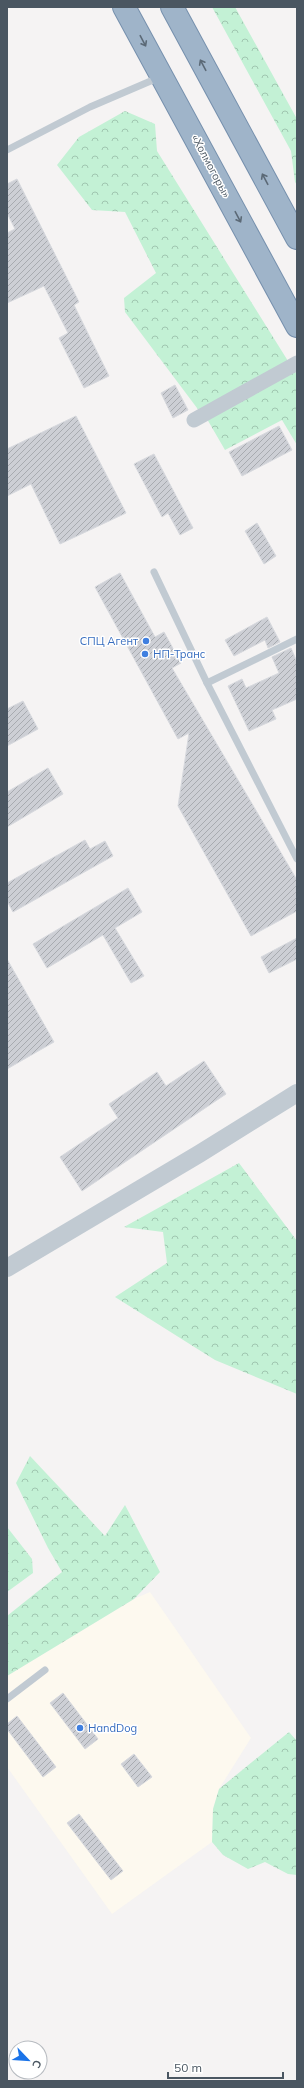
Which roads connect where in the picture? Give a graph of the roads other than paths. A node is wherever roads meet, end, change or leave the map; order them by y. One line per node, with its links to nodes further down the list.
1 (124, 7): 3 (highway, «Холмогоры», one-way to 3)
2 (172, 7): 5 (highway, one-way to 2)
3 (162, 77): 4 (lane); 6 (highway, «Холмогоры», one-way to 6)
4 (7, 150)
5 (297, 238)
6 (297, 326)
7 (297, 363): 8 (street)
8 (194, 420)
9 (154, 572): 11 (lane)
10 (297, 639): 11 (lane)
11 (207, 683): 12 (lane)
12 (297, 859)
13 (297, 1093): 14 (street)
14 (7, 1268)
15 (45, 1670): 16 (lane)
16 (7, 1699)

